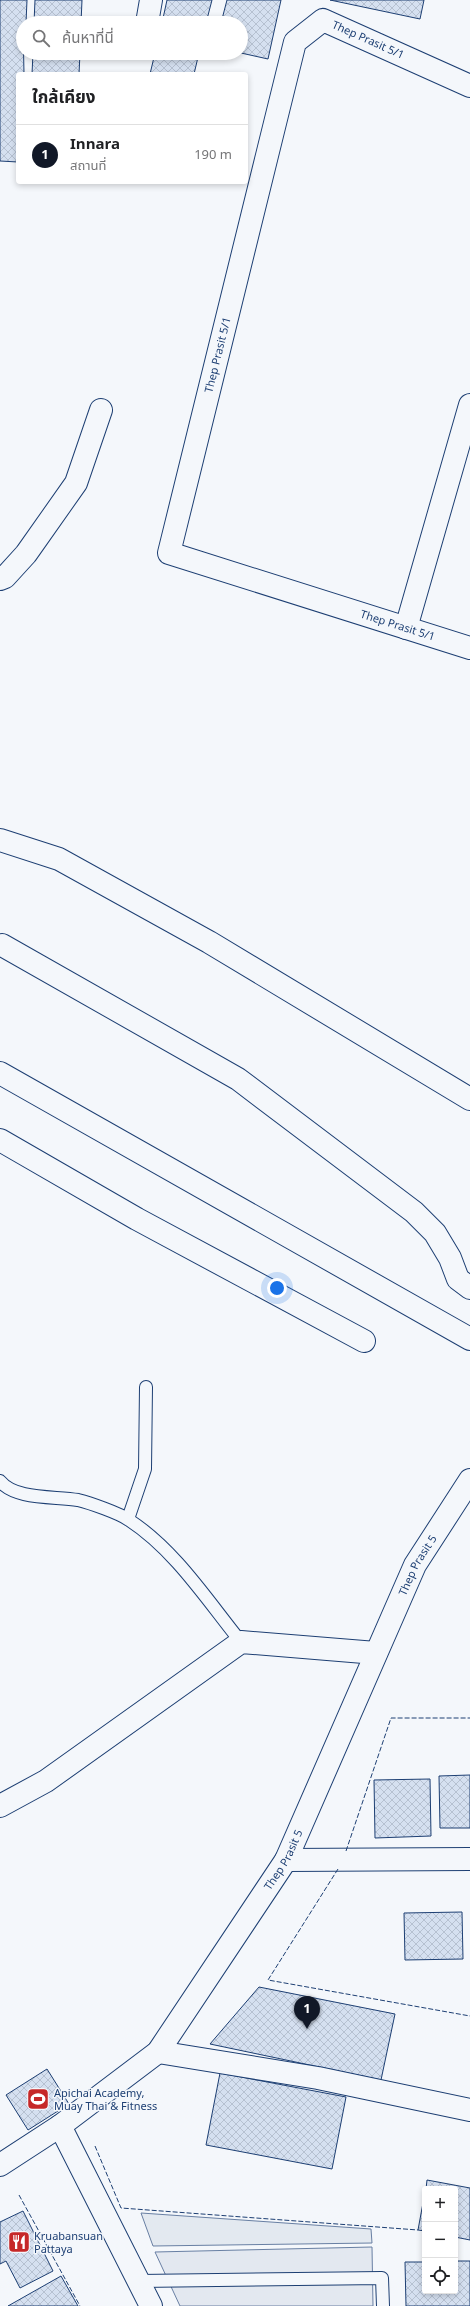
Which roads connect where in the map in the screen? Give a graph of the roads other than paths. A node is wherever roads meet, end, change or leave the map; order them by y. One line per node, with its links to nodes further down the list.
1 (151, 0): 2 (street)
2 (148, 16)
3 (470, 86): 7 (street, Thep Prasit 5/1)
4 (470, 406): 7 (street)
5 (101, 410): 6 (street)
6 (0, 578)
7 (406, 628): 8 (street, Thep Prasit 5/1)
8 (470, 648)
9 (0, 840): 12 (street)
10 (2, 945): 14 (street)
11 (0, 1073): 15 (street)
12 (470, 1098)
13 (0, 1140): 16 (street)
14 (470, 1288)
15 (470, 1339)
16 (364, 1341)
17 (146, 1387): 20 (lane)
18 (470, 1480): 22 (street, Thep Prasit 5)
19 (0, 1481): 20 (lane)
20 (128, 1519): 21 (lane)
21 (241, 1642): 22 (street); 23 (street)
22 (376, 1653): 25 (street, Thep Prasit 5)
23 (0, 1806)
24 (470, 1859): 25 (street)
25 (286, 1860): 26 (street, Thep Prasit 5)
26 (158, 2052): 27 (street); 28 (street, Thep Prasit 5)
27 (470, 2110)
28 (60, 2126): 29 (street, Thep Prasit 5); 30 (street)
29 (0, 2165)
30 (138, 2281): 31 (street); 32 (lane)
31 (151, 2306)
32 (383, 2306)

